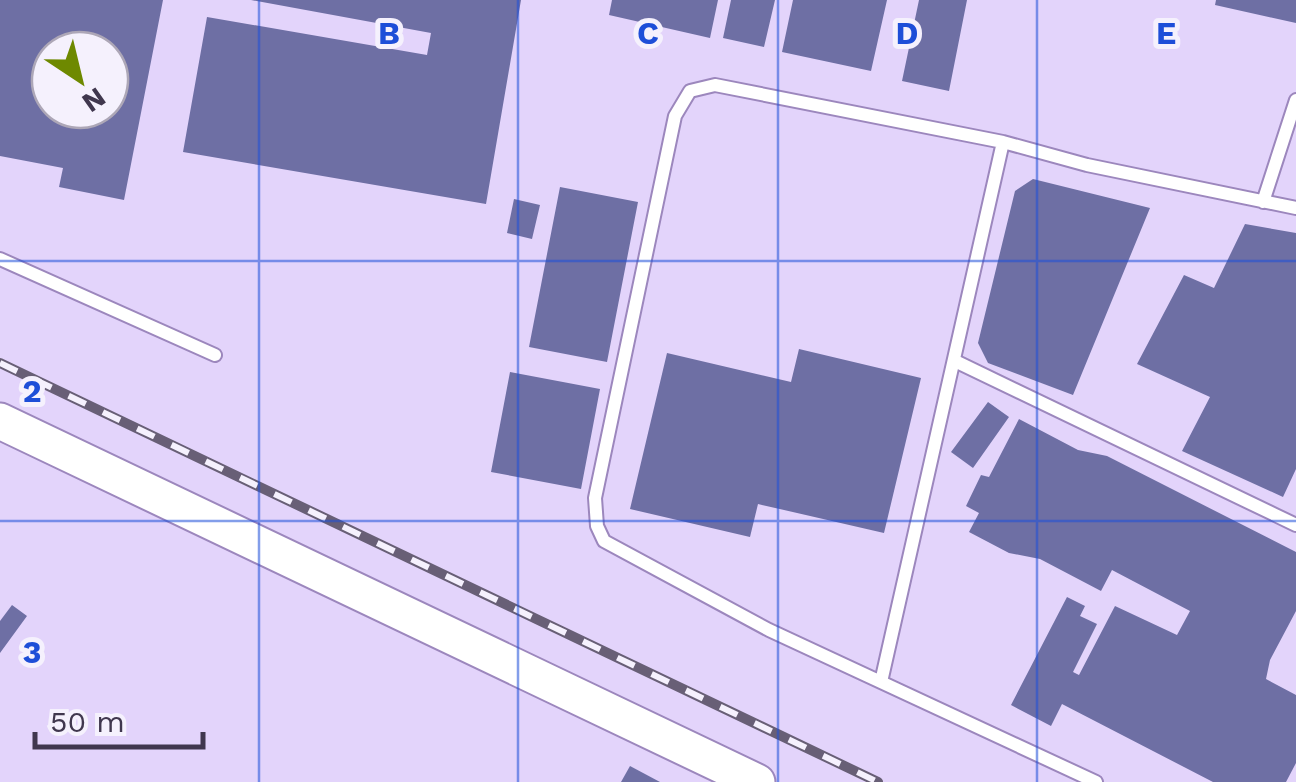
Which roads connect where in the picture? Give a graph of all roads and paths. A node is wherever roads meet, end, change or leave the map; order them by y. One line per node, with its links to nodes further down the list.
1 (1296, 100): 3 (lane)
2 (1002, 142): 3 (lane); 7 (lane); 10 (lane)
3 (1263, 202): 4 (lane)
4 (1296, 208)
5 (0, 259): 6 (lane)
6 (215, 355)
7 (955, 361): 9 (lane); 10 (lane)
8 (0, 421): 11 (street)
9 (1296, 525)
10 (881, 682): 12 (lane)
11 (757, 782)
12 (1096, 782)

